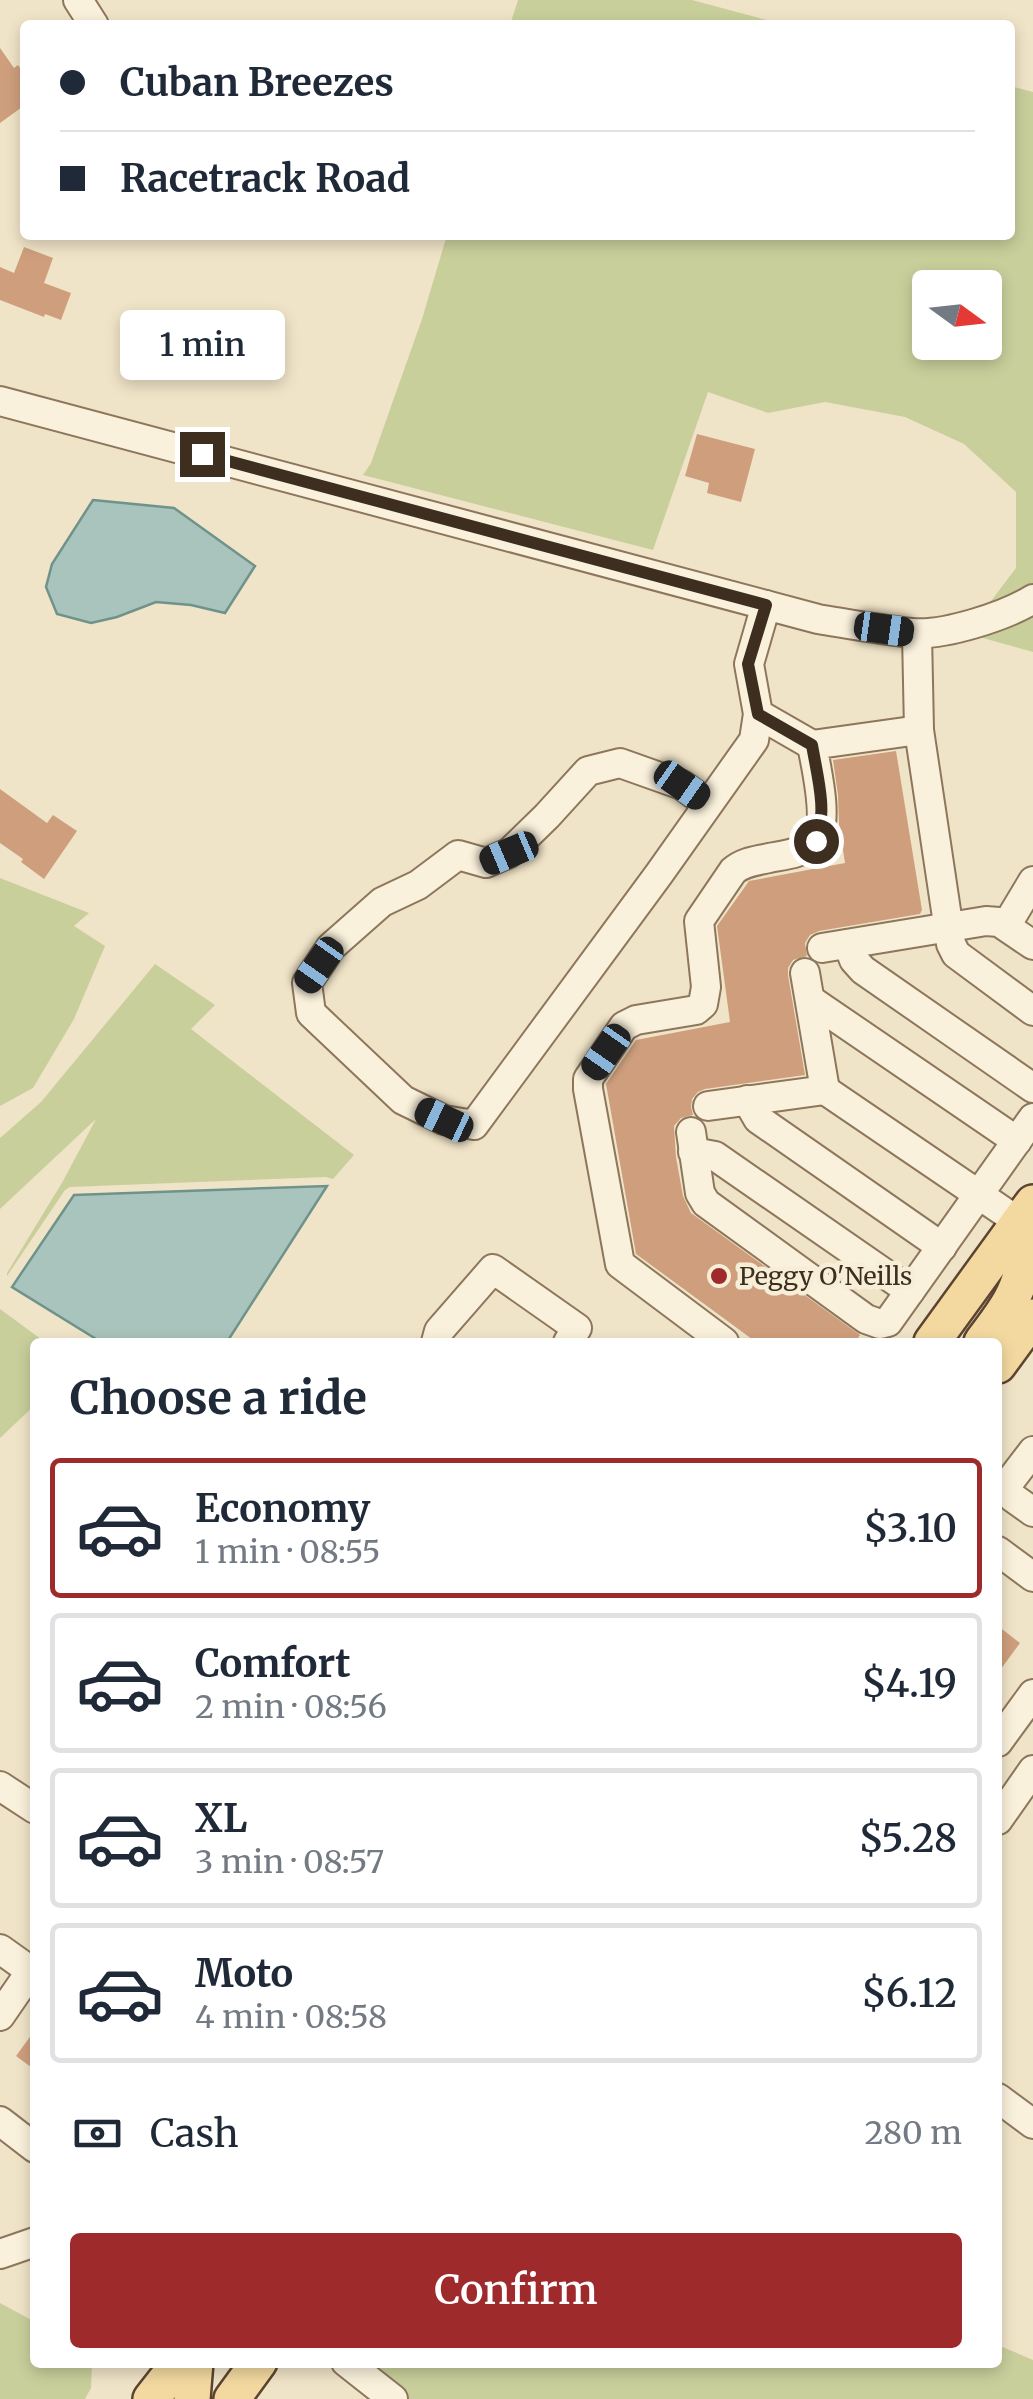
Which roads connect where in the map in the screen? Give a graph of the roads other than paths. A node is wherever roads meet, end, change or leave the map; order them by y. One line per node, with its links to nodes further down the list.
1 (0, 402): 3 (street)
2 (1033, 599): 4 (street)
3 (766, 605): 4 (street); 5 (street)
4 (917, 634): 6 (street)
5 (758, 714): 7 (street); 8 (street)
6 (918, 730): 7 (street); 10 (street)
7 (812, 745): 28 (street)
8 (708, 804): 8 (street)
9 (1033, 881): 11 (street)
10 (950, 926): 11 (street); 13 (street); 14 (street)
11 (1006, 926): 12 (street)
12 (1033, 945)
13 (1033, 1011)
14 (1033, 1088)
15 (825, 1090): 16 (street); 19 (street); 20 (street)
16 (746, 1100): 17 (street); 22 (street)
17 (708, 1106)
18 (1033, 1118): 19 (street)
19 (1016, 1141): 20 (street)
20 (979, 1195): 21 (street); 22 (street)
21 (1026, 1212): 29 (main road); 30 (main road)
22 (942, 1247): 23 (street)
23 (910, 1291): 25 (street); 25 (street)
24 (1033, 1317): 31 (main road)
25 (880, 1332)
26 (437, 1338): 27 (street)
27 (571, 1338)
28 (719, 1338)
29 (935, 1338)
30 (985, 1338)
31 (1002, 1360)
32 (1033, 1451): 33 (street)
33 (1033, 1512)
34 (1002, 1554): 35 (street)
35 (1033, 1576)
36 (1033, 1694): 37 (street)
37 (1002, 1737)
38 (1002, 1754): 39 (street)
39 (1031, 1772): 42 (street)
40 (0, 1786): 41 (street)
41 (30, 1806)
42 (1002, 1814)
43 (0, 1949): 44 (street)
44 (30, 1971)
45 (30, 1977): 46 (street)
46 (0, 2016)
47 (1002, 2101): 49 (street)
48 (0, 2121): 50 (street)
49 (1033, 2124)
50 (30, 2144)
51 (30, 2244): 52 (street)
52 (0, 2254)
53 (175, 2368): 57 (main road)
54 (195, 2368): 58 (main road)
55 (255, 2368): 59 (main road)
56 (354, 2368): 60 (street)
57 (151, 2399)
58 (192, 2399)
59 (232, 2399)
60 (393, 2399)

